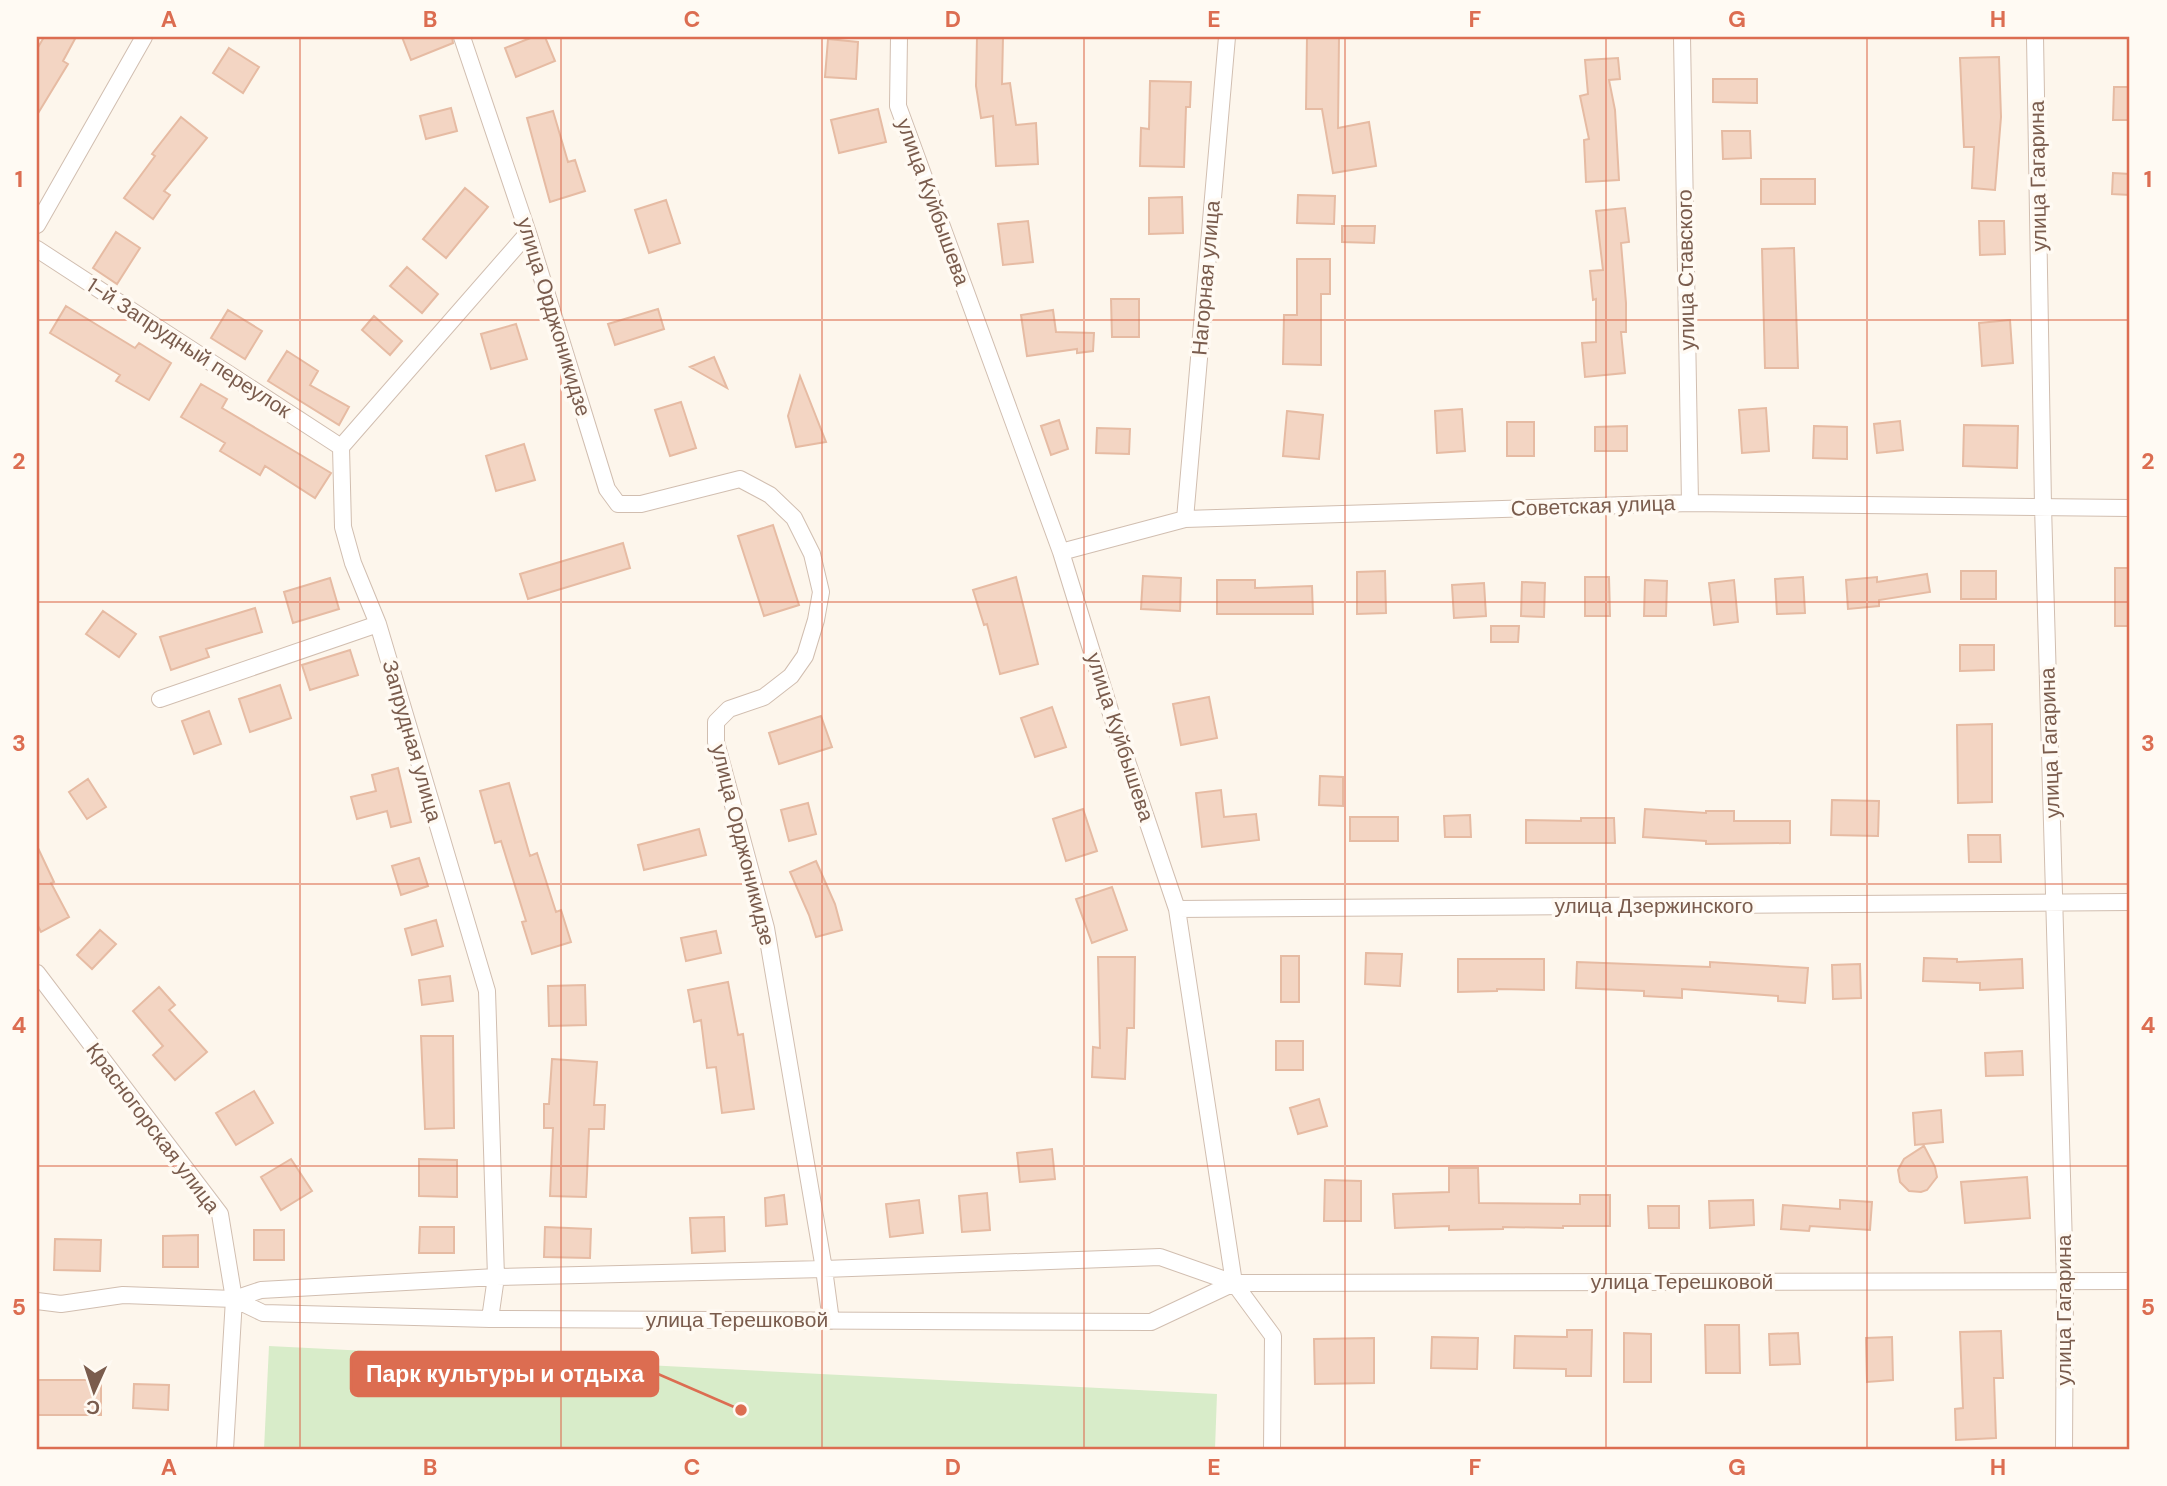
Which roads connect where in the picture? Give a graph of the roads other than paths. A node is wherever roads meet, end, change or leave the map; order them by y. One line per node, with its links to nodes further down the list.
1 (144, 37): 7 (street)
2 (462, 37): 8 (street, улица Орджоникидзе)
3 (899, 37): 15 (street, улица Куйбышева)
4 (1227, 37): 14 (street, Нагорная улица)
5 (1682, 37): 11 (street, улица Ставского)
6 (2035, 37): 12 (street, улица Гагарина)
7 (37, 225)
8 (528, 233): 10 (street); 22 (street, улица Орджоникидзе)
9 (37, 249): 10 (street, 1-й Запрудный переулок)
10 (341, 447): 16 (street, Запрудная улица)
11 (1690, 503): 12 (street, Советская улица); 14 (street, Советская улица)
12 (2043, 506): 13 (street, Советская улица); 19 (street, улица Гагарина)
13 (2130, 508)
14 (1185, 519): 15 (street, Советская улица)
15 (1060, 552): 20 (street, улица Куйбышева)
16 (378, 624): 17 (street); 23 (street, Запрудная улица)
17 (160, 699)
18 (2130, 902): 19 (street, улица Дзержинского)
19 (2055, 903): 20 (street, улица Дзержинского); 25 (street, улица Гагарина)
20 (1177, 909): 26 (street, улица Куйбышева)
21 (37, 973): 27 (street, Красногорская улица)
22 (824, 1269): 23 (street, улица Терешковой); 26 (street, улица Терешковой); 30 (street, улица Орджоникидзе)
23 (496, 1277): 27 (street, улица Терешковой); 29 (street, Запрудная улица)
24 (2130, 1281): 25 (street, улица Терешковой)
25 (2065, 1282): 26 (street, улица Терешковой); 33 (street, улица Гагарина)
26 (1234, 1283): 30 (street, улица Терешковой); 32 (street, улица Куйбышева)
27 (234, 1298): 28 (street, улица Терешковой); 29 (street, улица Терешковой); 31 (street, Красногорская улица)
28 (37, 1301)
29 (490, 1319): 30 (street, улица Терешковой)
30 (831, 1321)
31 (225, 1449)
32 (1272, 1449)
33 (2064, 1449)

